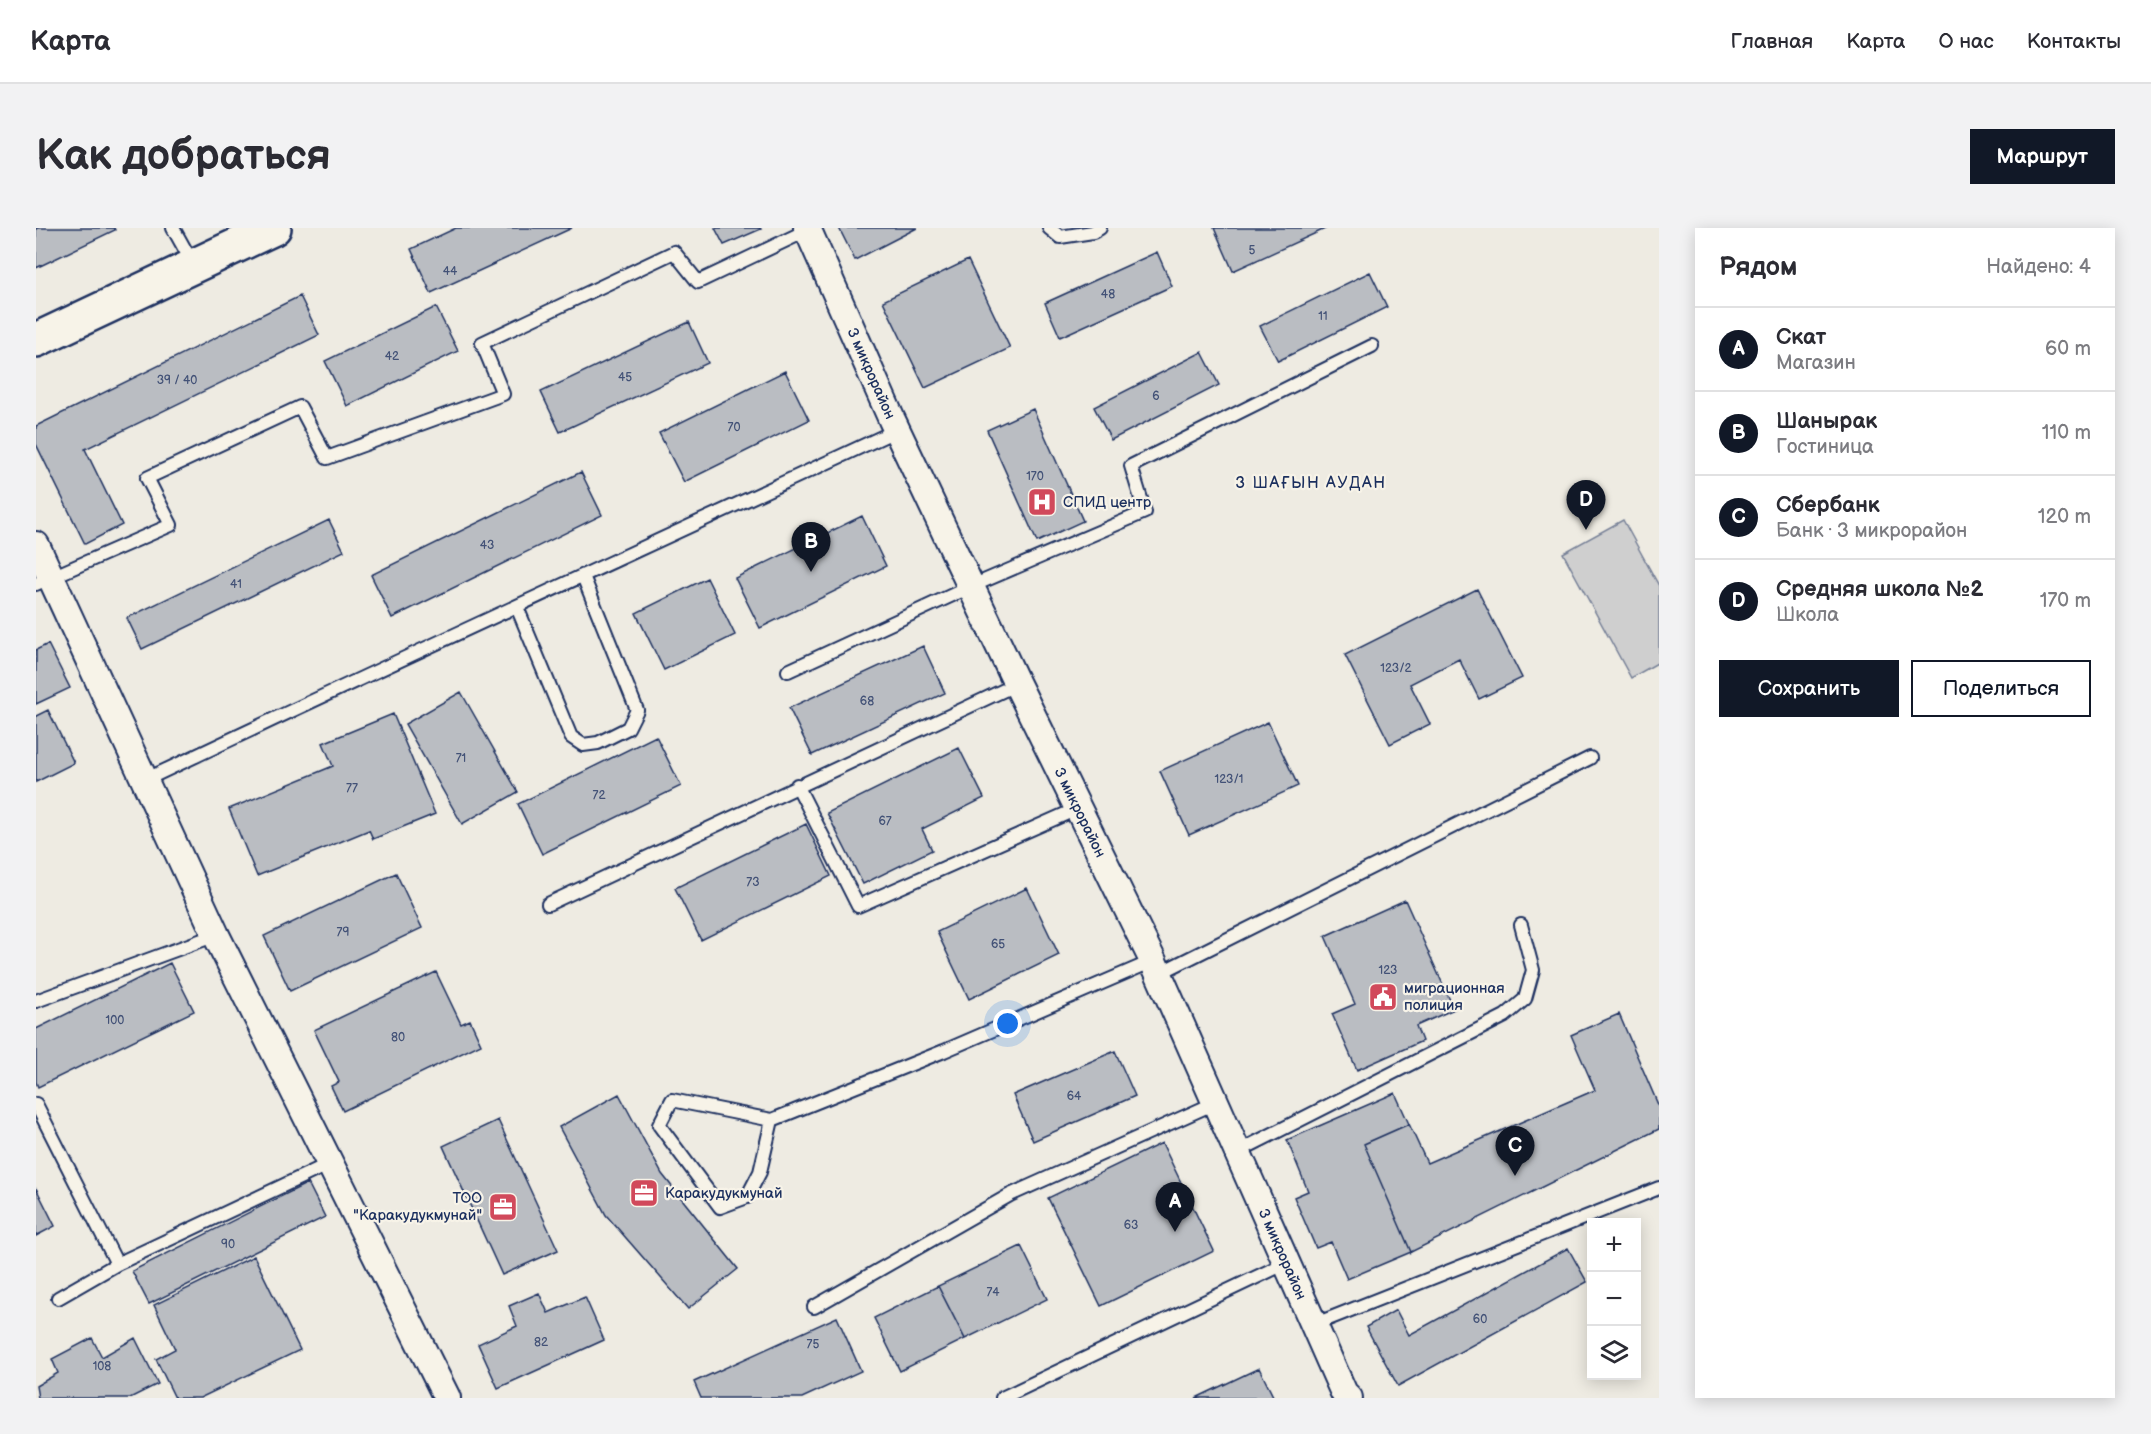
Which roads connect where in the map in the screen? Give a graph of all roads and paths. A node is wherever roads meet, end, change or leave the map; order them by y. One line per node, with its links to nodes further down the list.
1 (173, 228): 6 (lane)
2 (274, 228): 6 (street)
3 (1049, 228): 4 (lane)
4 (1100, 228)
5 (808, 229): 9 (street, 3 микрорайон); 12 (lane)
6 (194, 266): 7 (street)
7 (36, 340)
8 (1372, 346): 13 (lane)
9 (897, 430): 11 (lane); 13 (street, 3 микрорайон)
10 (36, 545): 12 (street)
11 (583, 576): 14 (lane); 14 (lane)
12 (44, 580): 18 (street)
13 (972, 586): 15 (lane); 16 (street, 3 микрорайон)
14 (517, 607): 18 (lane)
15 (788, 671)
16 (1017, 684): 19 (lane); 20 (street, 3 микрорайон)
17 (1590, 758): 24 (lane)
18 (145, 780): 23 (street)
19 (797, 785): 20 (lane); 21 (lane)
20 (1078, 808): 24 (street, 3 микрорайон)
21 (548, 904)
22 (1521, 925): 29 (lane)
23 (216, 935): 25 (lane); 30 (street)
24 (1155, 967): 26 (street, 3 микрорайон); 28 (lane)
25 (36, 1001)
26 (1215, 1103): 29 (street, 3 микрорайон); 35 (lane)
27 (36, 1104): 33 (lane)
28 (772, 1120): 28 (lane)
29 (1237, 1152): 32 (street, 3 микрорайон)
30 (331, 1163): 33 (lane); 37 (street)
31 (1659, 1188): 36 (lane)
32 (1286, 1263): 36 (street, 3 микрорайон); 38 (lane)
33 (117, 1264): 34 (lane)
34 (58, 1298)
35 (814, 1307)
36 (1313, 1324): 39 (street, 3 микрорайон)
37 (447, 1398)
38 (1002, 1398)
39 (1348, 1398)

